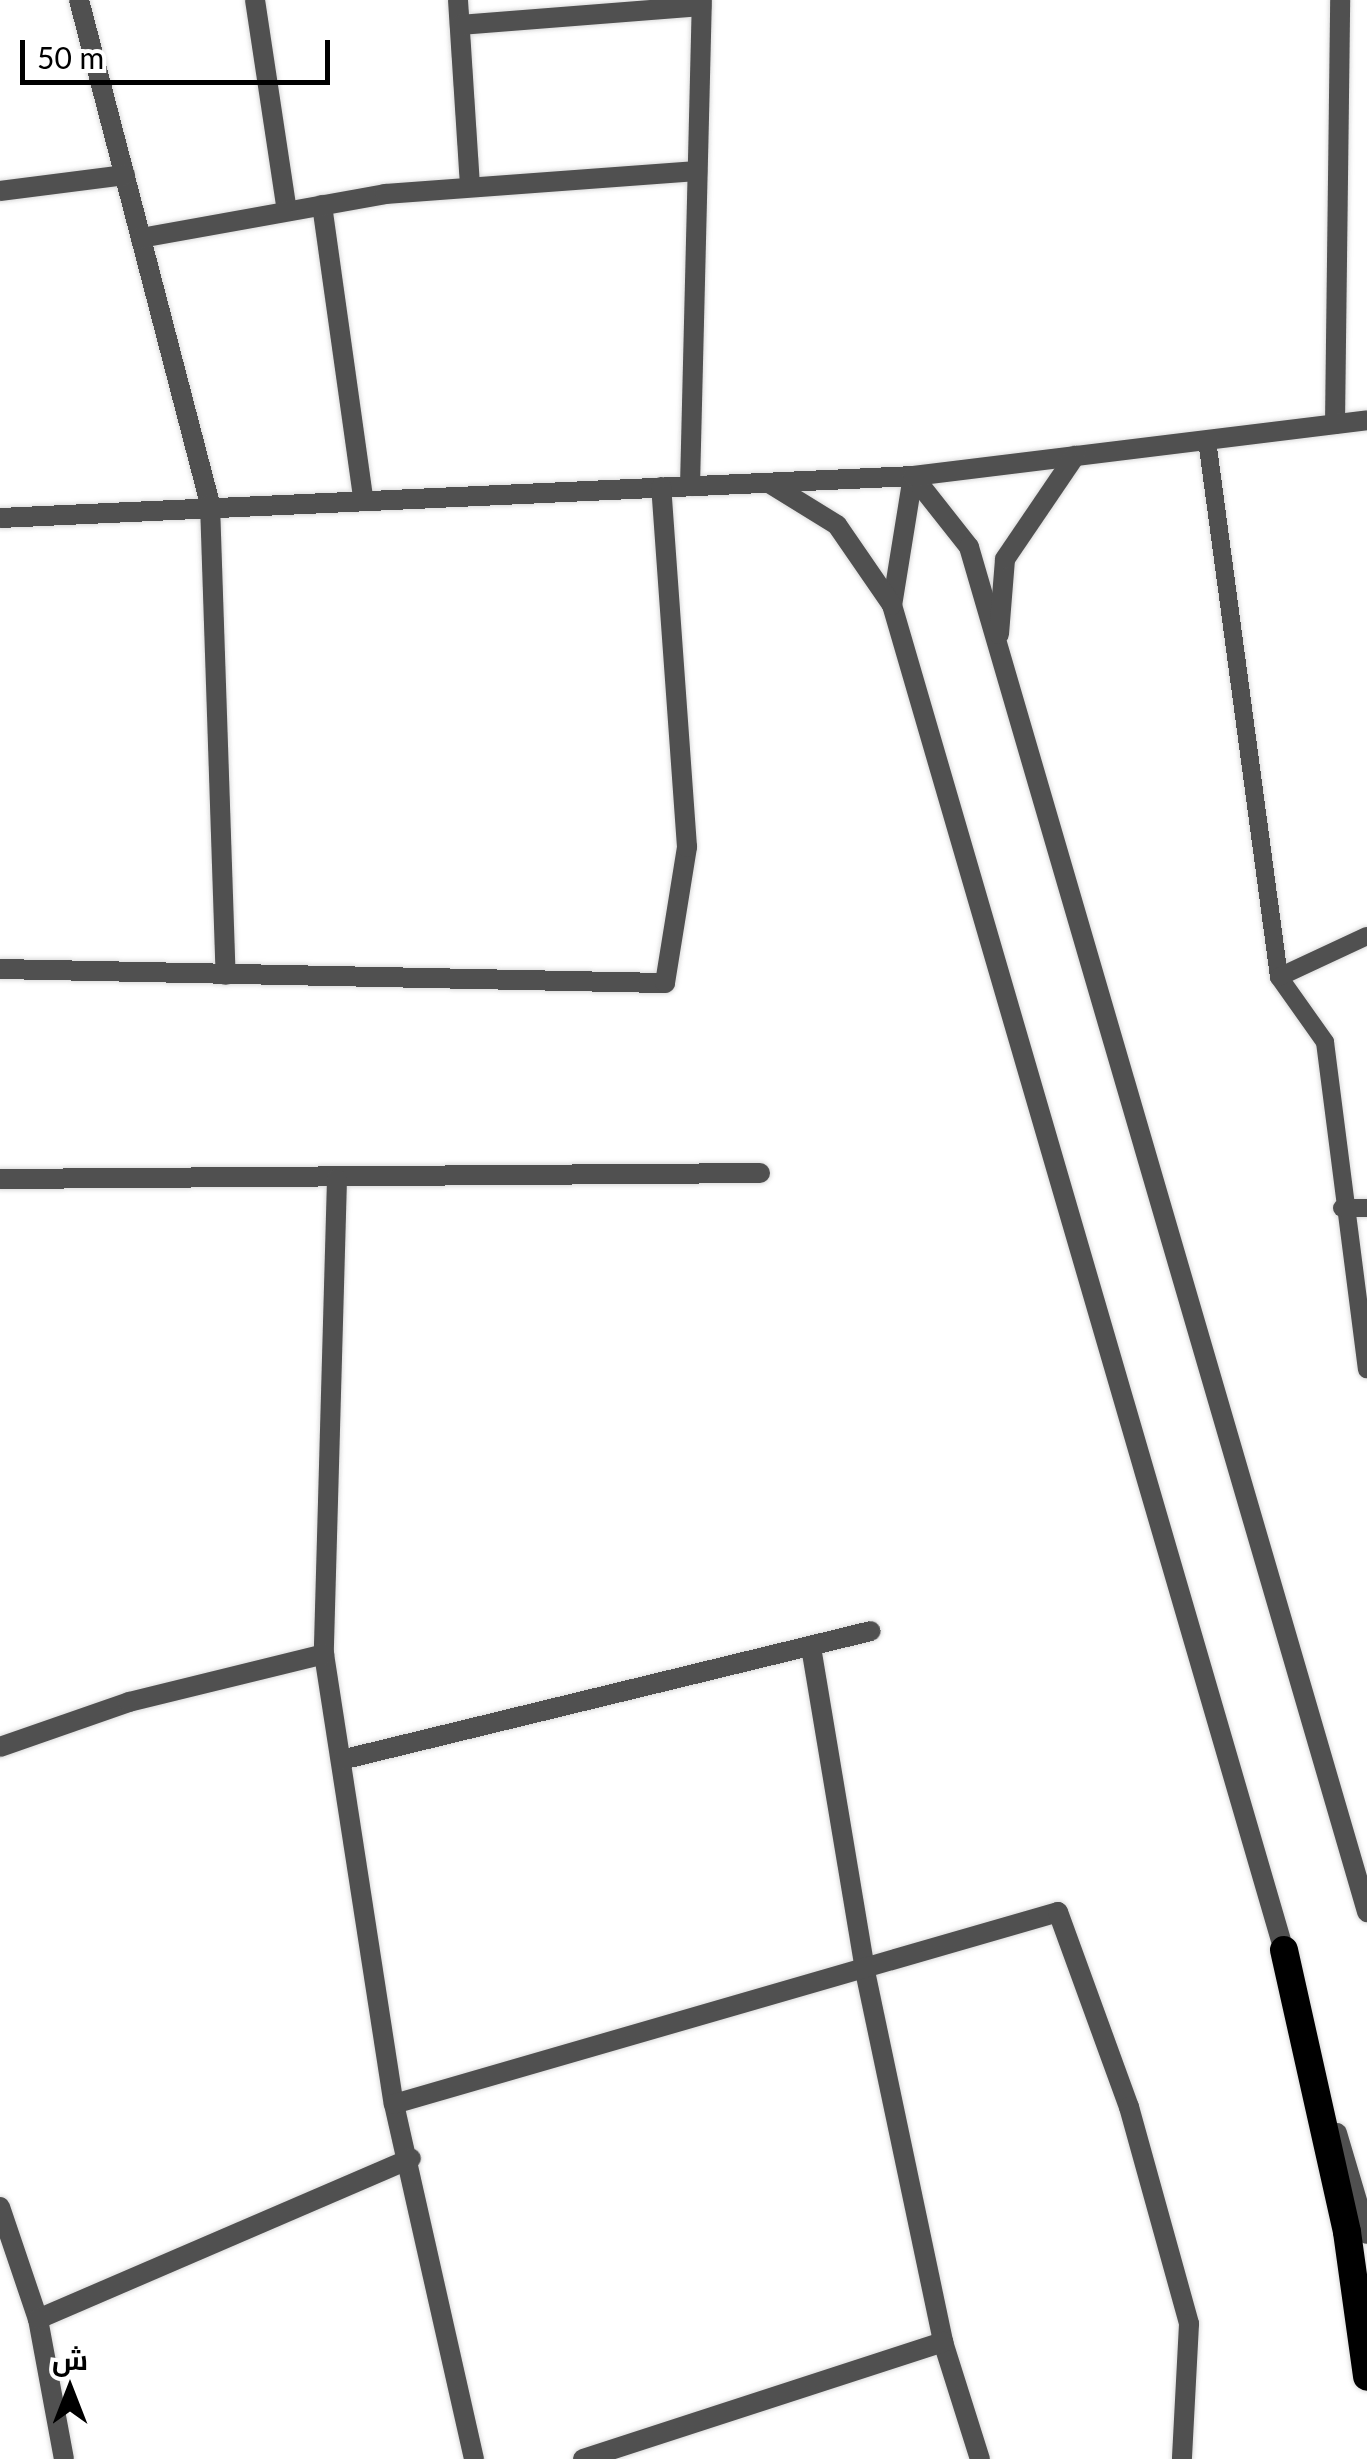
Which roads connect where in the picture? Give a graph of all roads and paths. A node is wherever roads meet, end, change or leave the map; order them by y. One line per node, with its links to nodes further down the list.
1 (79, 0): 8 (street)
2 (255, 0): 12 (street)
3 (458, 0): 6 (street)
4 (1340, 0): 15 (street)
5 (702, 3): 6 (street); 7 (street)
6 (460, 25): 9 (street)
7 (697, 171): 9 (street); 20 (street)
8 (124, 175): 10 (street); 13 (street)
9 (470, 186): 11 (street)
10 (0, 191)
11 (322, 205): 12 (street); 22 (street)
12 (288, 211): 13 (street)
13 (141, 238): 23 (street)
14 (1367, 420): 15 (street)
15 (1336, 424): 16 (street)
16 (1207, 440): 17 (street); 30 (lane)
17 (1075, 456): 18 (street); 26 (street)
18 (912, 476): 19 (street); 25 (street); 26 (street)
19 (767, 482): 20 (street); 25 (street)
20 (690, 486): 21 (street)
21 (662, 487): 22 (street); 29 (street)
22 (364, 498): 23 (street)
23 (210, 504): 24 (street); 29 (street)
24 (0, 518)
25 (892, 605): 43 (street)
26 (998, 646): 42 (street)
27 (1367, 936): 30 (lane)
28 (0, 969): 29 (street)
29 (226, 974)
30 (1280, 977): 34 (lane)
31 (760, 1173): 33 (street)
32 (0, 1179): 33 (street)
33 (337, 1179): 39 (street)
34 (1342, 1208): 35 (lane); 36 (lane)
35 (1367, 1208)
36 (1367, 1369)
37 (871, 1631): 38 (street)
38 (812, 1647): 41 (street); 44 (street)
39 (324, 1654): 40 (street); 41 (street)
40 (0, 1747)
41 (341, 1760): 45 (street)
42 (1367, 1912)
43 (1284, 1950): 48 (street); 51 (highway)
44 (865, 1971): 45 (street); 50 (street); 56 (street)
45 (394, 2104): 46 (street)
46 (411, 2158): 49 (street); 53 (street)
47 (0, 2208): 49 (street)
48 (1367, 2234)
49 (38, 2319): 52 (street)
50 (943, 2342): 54 (street); 55 (street)
51 (1367, 2376)
52 (64, 2459)
53 (474, 2459)
54 (583, 2459)
55 (980, 2459)
56 (1182, 2459)

